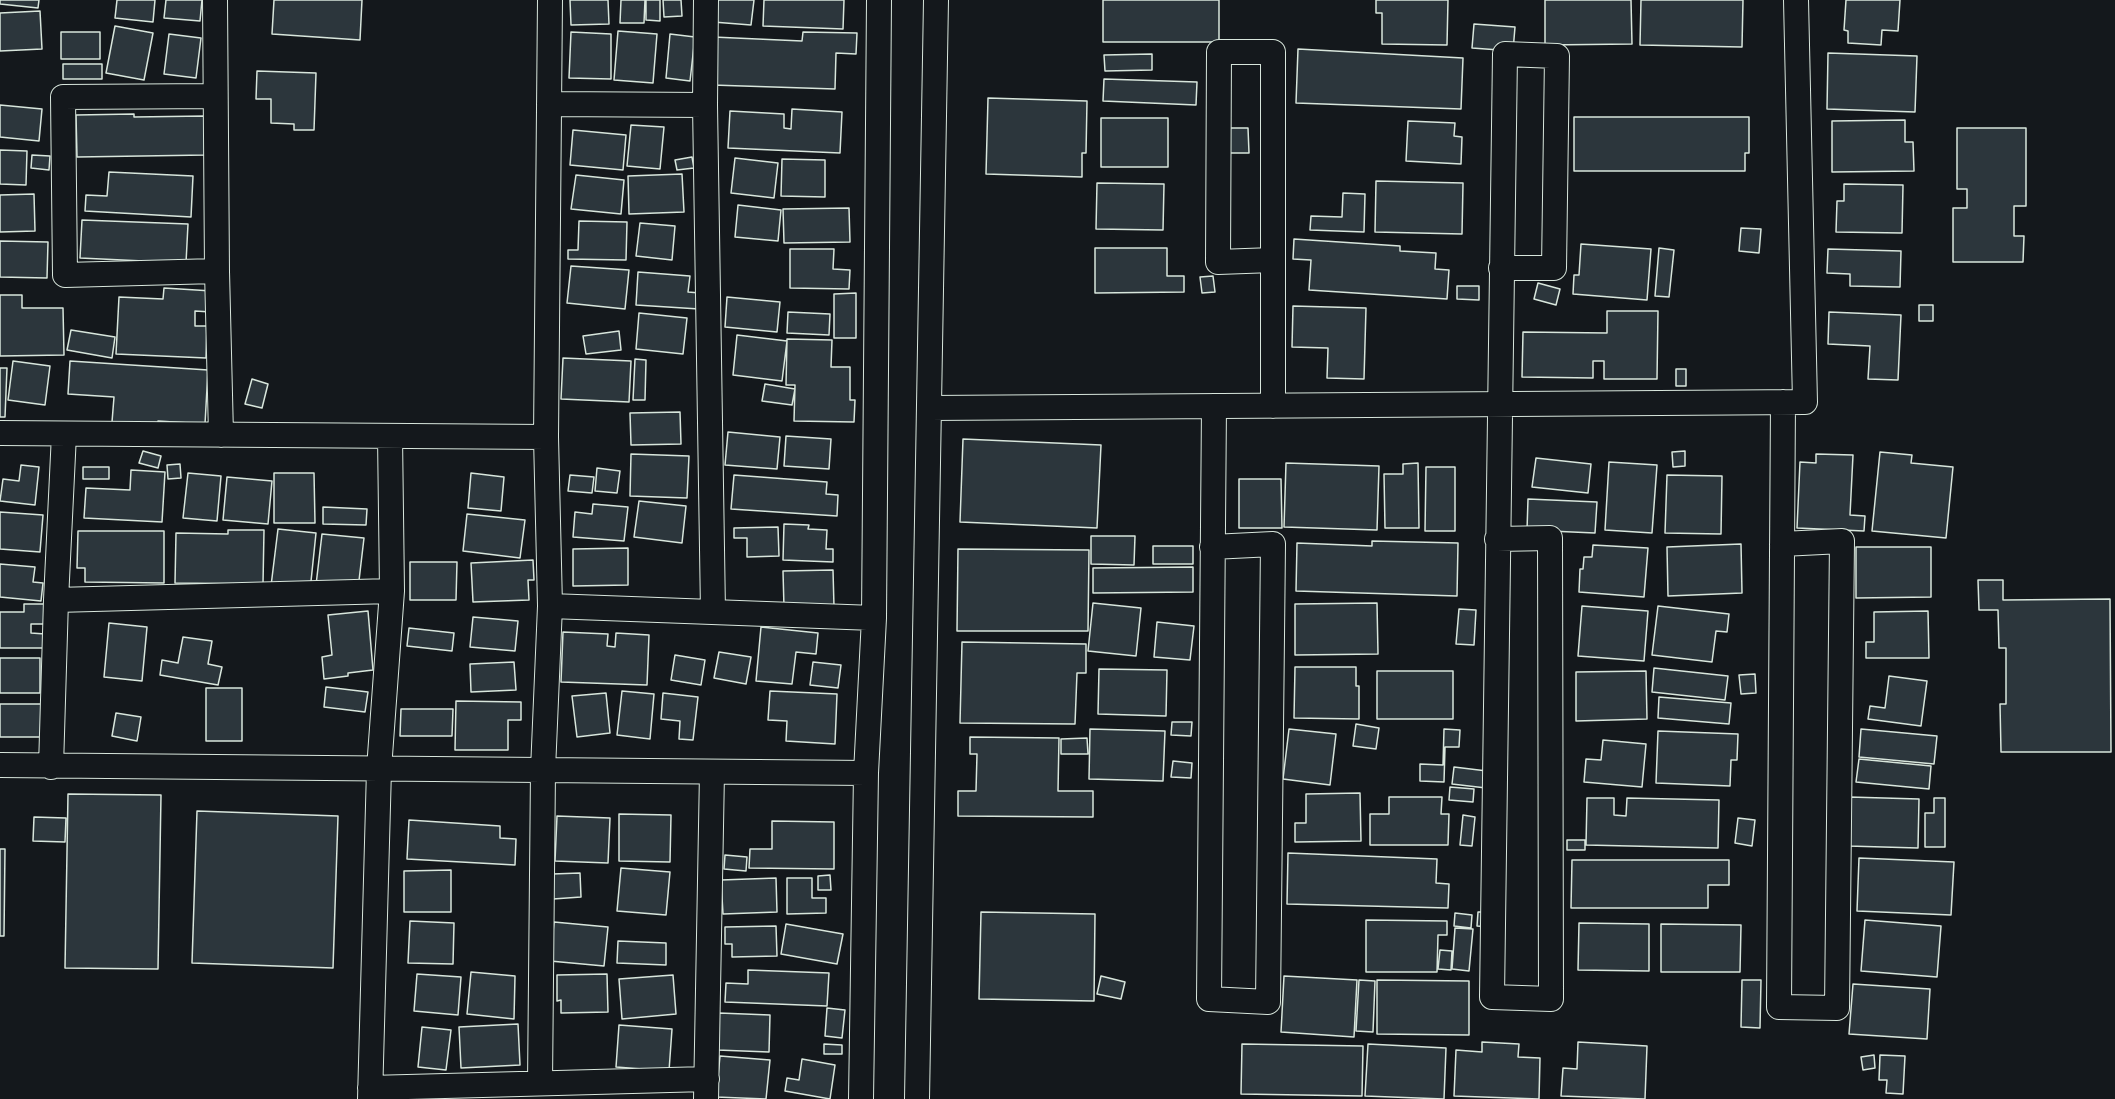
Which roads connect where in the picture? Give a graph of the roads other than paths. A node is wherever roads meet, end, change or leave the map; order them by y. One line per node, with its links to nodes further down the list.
1 (215, 0): 7 (street)
2 (550, 0): 8 (street)
3 (706, 0): 9 (street)
4 (879, 0): 30 (street)
5 (936, 0): 17 (street)
6 (1797, 0): 13 (street)
7 (215, 96): 12 (street); 12 (street)
8 (549, 104): 9 (street); 22 (street)
9 (705, 105): 29 (street)
10 (1273, 260): 10 (street); 16 (street)
11 (1501, 268): 11 (street); 14 (street)
12 (217, 271): 20 (street)
13 (1783, 402): 14 (street); 24 (street)
14 (1499, 404): 16 (street); 23 (street)
15 (1214, 406): 16 (street); 17 (street); 25 (street)
16 (1274, 406)
17 (930, 408): 41 (street)
18 (0, 433): 19 (street)
19 (64, 434): 20 (street); 27 (street)
20 (221, 435): 21 (street)
21 (390, 436): 22 (street); 26 (street)
22 (546, 437): 28 (street)
23 (1497, 539): 23 (street)
24 (1782, 544): 24 (street)
25 (1212, 547): 25 (street)
26 (392, 591): 27 (street); 33 (street)
27 (56, 600): 32 (street)
28 (550, 606): 29 (street); 34 (street)
29 (713, 612): 30 (street)
30 (874, 618): 36 (street)
31 (0, 765): 32 (street)
32 (51, 766): 33 (street)
33 (379, 769): 34 (street); 39 (street)
34 (543, 771): 35 (street); 37 (street)
35 (712, 772): 36 (street); 38 (street)
36 (866, 774): 40 (street)
37 (540, 1083): 38 (street); 39 (street)
38 (707, 1089)
39 (370, 1093)
40 (861, 1099)
41 (917, 1099)

